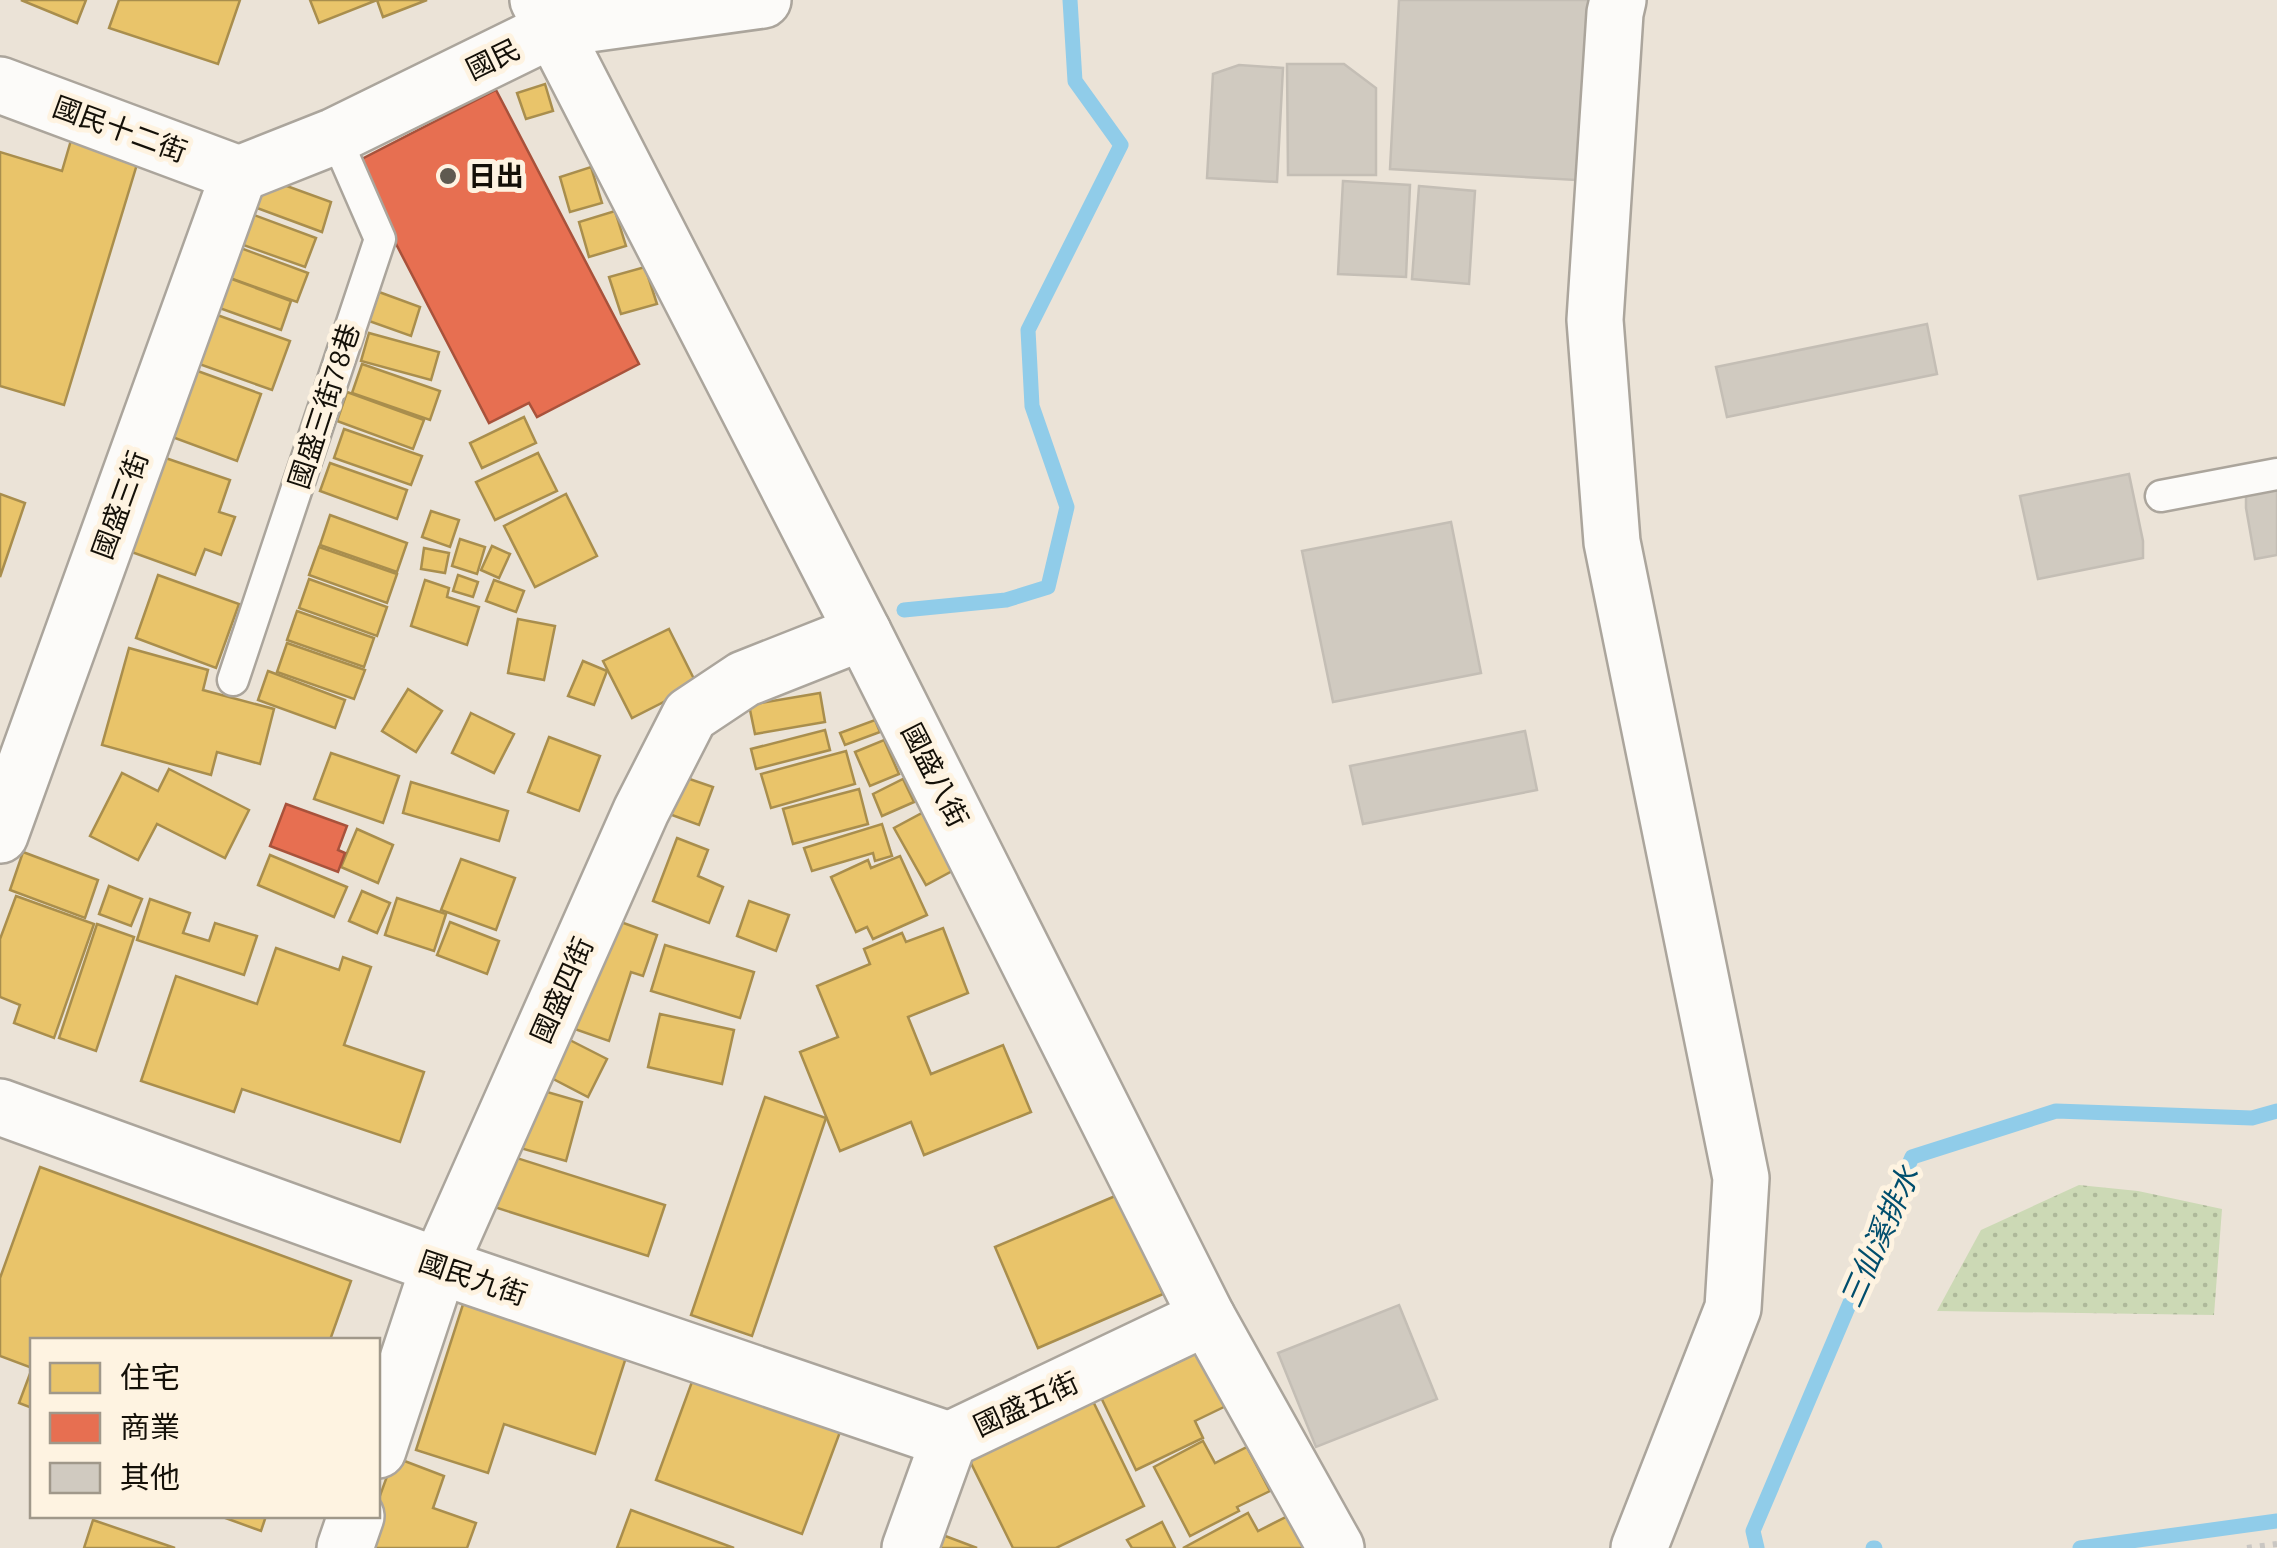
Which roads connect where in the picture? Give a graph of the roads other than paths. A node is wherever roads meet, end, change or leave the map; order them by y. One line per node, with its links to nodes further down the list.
1 (762, 0): 3 (street, 國民)
2 (1618, 0): 21 (street)
3 (546, 15): 5 (street, 國民); 9 (street, 國盛八街)
4 (0, 84): 6 (street, 國民十二街)
5 (335, 136): 6 (street, 國民); 10 (lane, 國盛三街78巷)
6 (239, 174): 11 (street, 國盛三街)
7 (2277, 474): 8 (lane)
8 (2162, 496)
9 (863, 632): 13 (street, 國盛四街); 14 (street, 國盛八街)
10 (233, 680)
11 (0, 835)
12 (0, 1107): 13 (street, 國民九街)
13 (440, 1266): 15 (street, 國民九街); 16 (street, 國盛四街)
14 (1207, 1318): 15 (street, 國盛五街); 20 (street, 國盛八街)
15 (949, 1440): 19 (street, 國盛五街)
16 (380, 1444)
17 (355, 1518): 18 (street)
18 (344, 1548)
19 (910, 1548)
20 (1336, 1548)
21 (1639, 1548)

